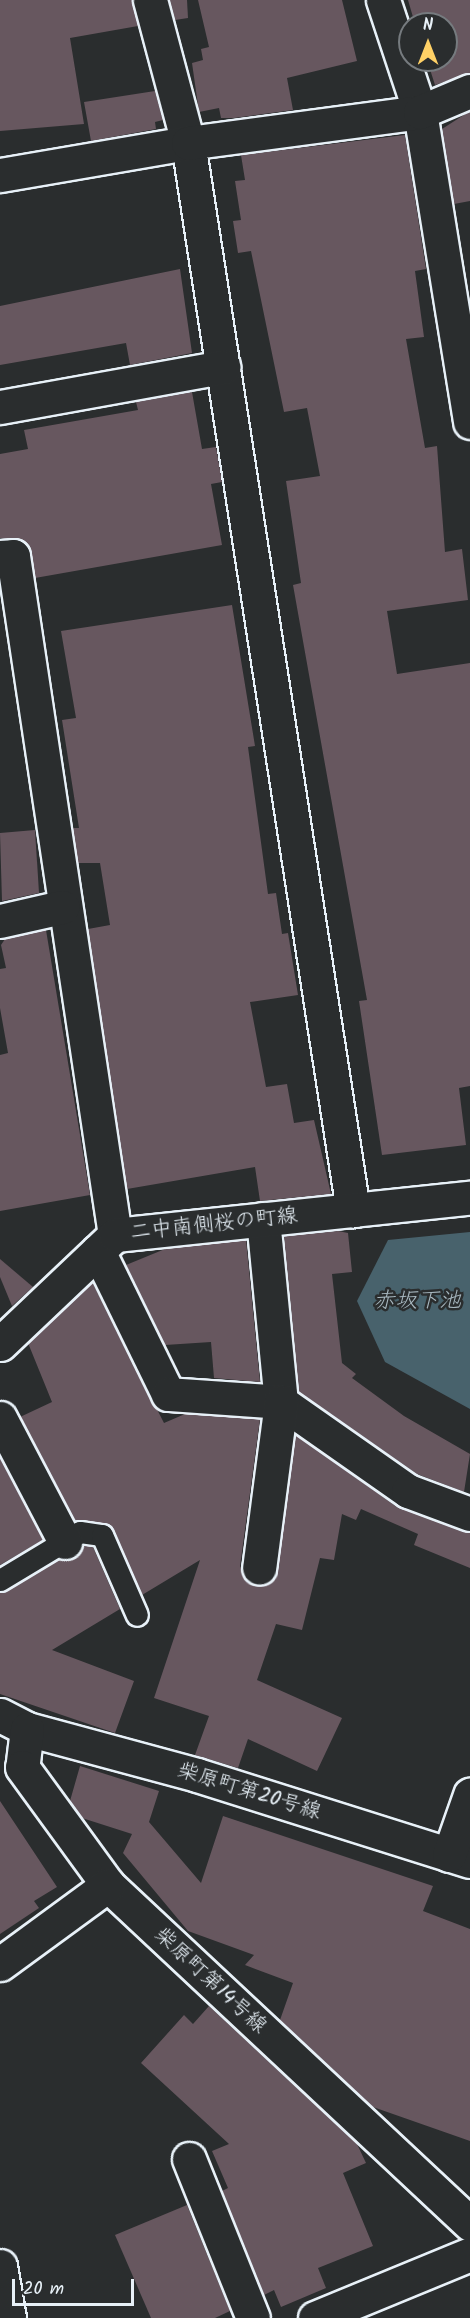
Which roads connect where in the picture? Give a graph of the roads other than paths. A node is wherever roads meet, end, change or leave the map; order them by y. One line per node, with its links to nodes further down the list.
1 (150, 0): 5 (street)
2 (383, 0): 4 (street)
3 (470, 91): 4 (street)
4 (420, 112): 5 (street); 9 (street)
5 (188, 143): 6 (street); 7 (street)
6 (0, 175)
7 (223, 367): 8 (street); 14 (street)
8 (0, 407)
9 (470, 422)
10 (0, 557): 11 (street)
11 (62, 908): 12 (street); 16 (street)
12 (0, 921)
13 (470, 1198): 14 (street, 二中南側桜の町線)
14 (353, 1210): 15 (street, 二中南側桜の町線)
15 (263, 1219): 16 (street, 二中南側桜の町線); 18 (street)
16 (107, 1243): 17 (street); 18 (street)
17 (2, 1338)
18 (281, 1402): 20 (street); 22 (street)
19 (0, 1418): 21 (street)
20 (470, 1514)
21 (65, 1542): 23 (lane); 24 (lane)
22 (259, 1568)
23 (0, 1580)
24 (137, 1615)
25 (14, 1722): 27 (street, 柴原町第20号線); 28 (street, 柴原町第14号線)
26 (470, 1795): 27 (street)
27 (459, 1858)
28 (108, 1885): 29 (street); 31 (street, 柴原町第14号線)
29 (0, 1964)
30 (189, 2159): 36 (street)
31 (470, 2223)
32 (470, 2254): 34 (street)
33 (0, 2266): 35 (street)
34 (375, 2306): 37 (street)
35 (9, 2318)
36 (253, 2318)
37 (315, 2318)

